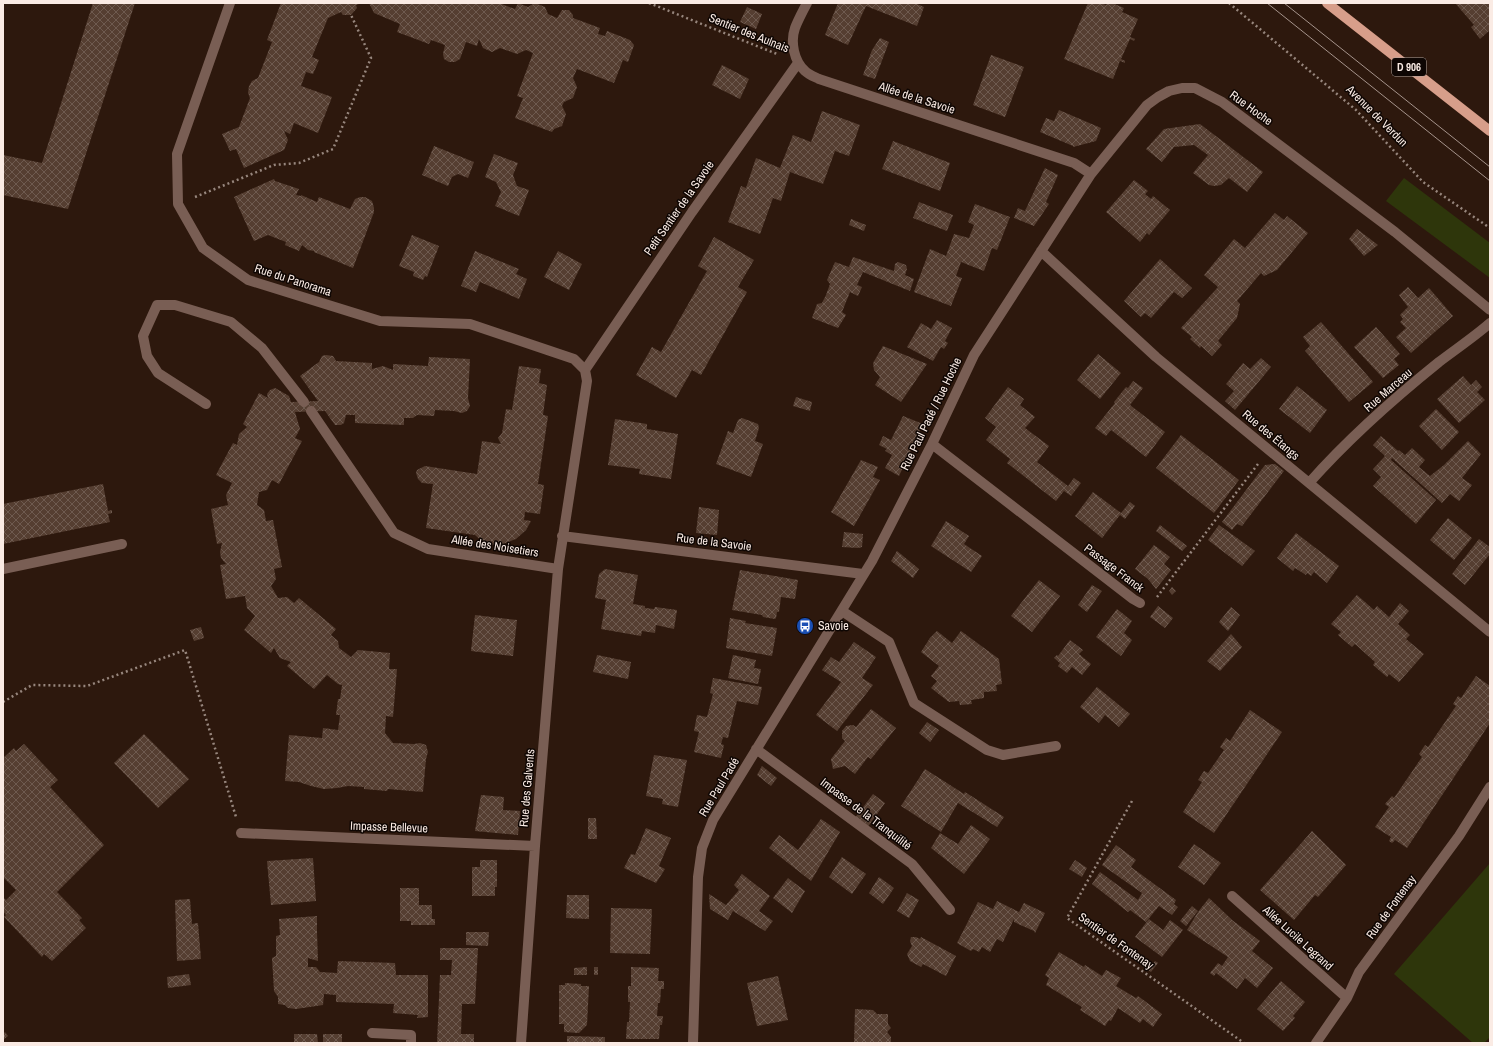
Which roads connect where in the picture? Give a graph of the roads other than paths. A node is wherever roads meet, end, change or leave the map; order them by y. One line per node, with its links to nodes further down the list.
1 (230, 3): 11 (street, Rue du Panorama)
2 (807, 3): 4 (street)
3 (1327, 3): 5 (main road, D 906)
4 (798, 63): 6 (street, Allée de la Savoie); 11 (street, Petit Sentier de la Savoie)
5 (1490, 131)
6 (1092, 174): 7 (street, Rue Hoche); 9 (street, Rue Hoche)
7 (1041, 251): 8 (street, Rue Hoche); 16 (street, Rue des Étangs)
8 (1030, 270): 15 (street, Rue Paul Padé / Rue Hoche)
9 (1490, 310)
10 (1490, 322): 16 (street, Rue Marceau)
11 (585, 370): 17 (street, Rue des Galvents)
12 (304, 402): 13 (street)
13 (206, 404)
14 (311, 411): 20 (street, Allée des Noisetiers)
15 (932, 444): 21 (street, Rue Paul Padé / Rue Hoche); 22 (street, Passage Franck)
16 (1309, 483): 24 (street, Rue des Étangs)
17 (562, 536): 20 (street, Rue des Galvents); 21 (street, Rue de la Savoie)
18 (122, 544): 19 (street)
19 (3, 569)
20 (558, 569): 29 (street, Rue des Galvents)
21 (863, 574): 23 (street, Rue Paul Padé)
22 (1140, 603)
23 (842, 611): 25 (street); 26 (street, Rue Paul Padé)
24 (1490, 632)
25 (1056, 746)
26 (756, 749): 31 (street, Impasse de la Tranquilité); 36 (street, Rue Paul Padé)
27 (1490, 787): 32 (street, Rue de Fontenay)
28 (241, 833): 29 (street, Impasse Bellevue)
29 (535, 846): 35 (street, Rue des Galvents)
30 (1232, 896): 32 (street, Allée Lucile Legrand)
31 (950, 910)
32 (1347, 998): 37 (street, Rue de Fontenay)
33 (372, 1033): 34 (street)
34 (411, 1043)
35 (521, 1043)
36 (693, 1043)
37 (1316, 1043)

